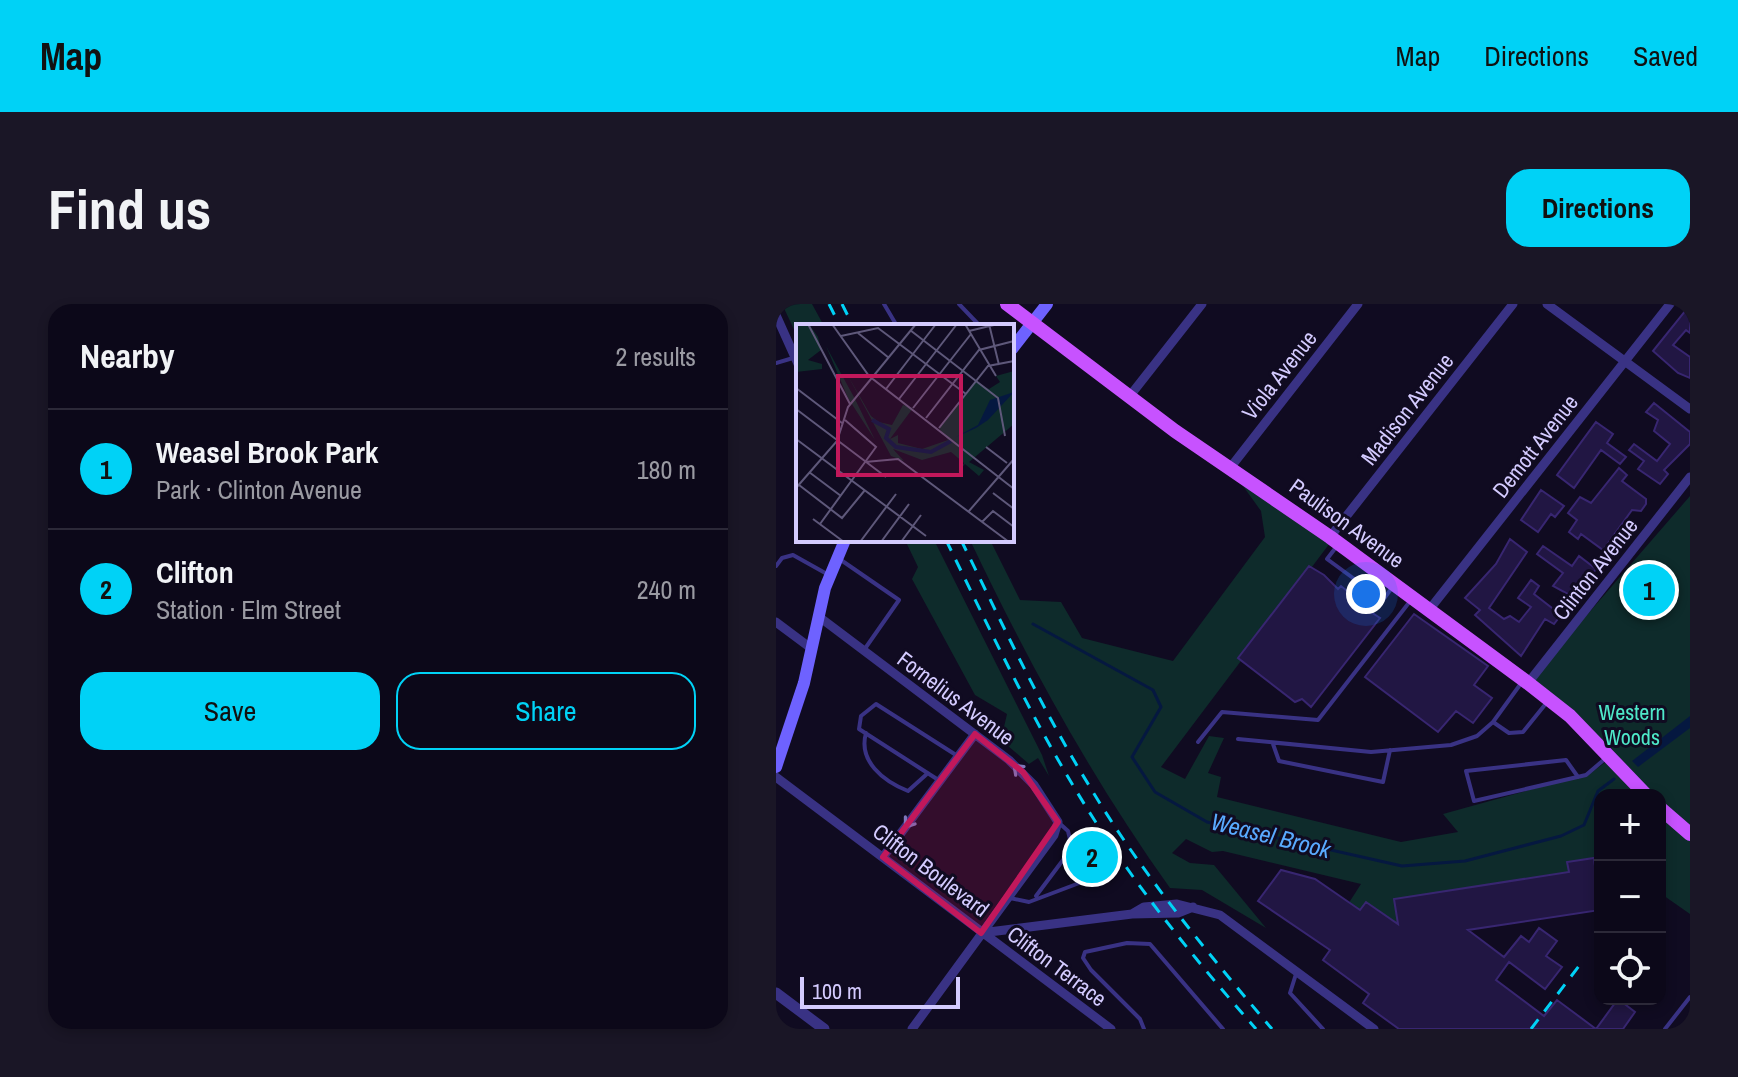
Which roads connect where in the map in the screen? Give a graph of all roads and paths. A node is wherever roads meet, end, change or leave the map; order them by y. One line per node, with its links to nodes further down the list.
1 (884, 304): 11 (lane)
2 (959, 304): 12 (lane)
3 (1007, 304): 13 (main road, Paulison Avenue)
4 (1047, 304): 13 (main road)
5 (1202, 304): 18 (street)
6 (1358, 304): 20 (street, Viola Avenue)
7 (1513, 304): 22 (street, Madison Avenue)
8 (1547, 304): 16 (street)
9 (1670, 304): 16 (street, Demott Avenue)
10 (776, 315): 15 (street)
11 (896, 324)
12 (978, 324)
13 (1031, 324): 14 (main road); 18 (main road, Paulison Avenue)
14 (1014, 346)
15 (796, 360): 17 (lane)
16 (1624, 361): 19 (street); 28 (street, Demott Avenue)
17 (776, 363)
18 (1129, 397): 20 (main road, Paulison Avenue)
19 (1690, 409)
20 (1230, 468): 22 (main road, Paulison Avenue)
21 (1690, 477): 33 (street, Clinton Avenue)
22 (1334, 540): 27 (main road, Paulison Avenue)
23 (844, 542): 24 (main road)
24 (836, 557): 26 (main road); 32 (lane)
25 (776, 566): 26 (lane)
26 (829, 576): 29 (main road)
27 (1413, 598): 28 (main road, Paulison Avenue); 39 (lane)
28 (1429, 610): 33 (main road, Paulison Avenue)
29 (818, 616): 31 (main road); 32 (street, Fornelius Avenue)
30 (776, 622): 31 (street)
31 (812, 649): 44 (main road)
32 (864, 650): 37 (street, Fornelius Avenue)
33 (1525, 682): 34 (main road, Paulison Avenue); 35 (lane)
34 (1549, 700): 35 (lane); 43 (main road, Paulison Avenue)
35 (1493, 722): 41 (lane)
36 (866, 733): 42 (lane); 45 (lane); 45 (lane)
37 (975, 734): 42 (street); 51 (street, Fornelius Avenue, one-way to 37)
38 (1238, 739): 40 (lane)
39 (1198, 742)
40 (1273, 742): 41 (lane); 41 (lane)
41 (1390, 750)
42 (958, 756): 48 (street)
43 (1609, 756): 47 (lane); 49 (main road, Paulison Avenue)
44 (776, 767)
45 (928, 773): 48 (lane)
46 (776, 777): 54 (street, Clifton Boulevard)
47 (1578, 777): 47 (lane)
48 (940, 781): 54 (street, one-way to 54)
49 (1640, 789)
50 (1666, 813): 52 (main road)
51 (1058, 822): 53 (lane); 55 (street)
52 (1690, 834)
53 (1068, 853): 56 (lane); 56 (lane)
54 (883, 857): 57 (street, Clifton Boulevard)
55 (1007, 898): 56 (lane); 57 (street)
56 (1034, 898)
57 (981, 933): 58 (street, Clifton Boulevard); 62 (street); 63 (street, Clifton Terrace)
58 (1297, 971): 66 (lane); 67 (street, Clifton Boulevard)
59 (776, 993): 61 (street)
60 (1690, 997): 68 (lane)
61 (824, 1029)
62 (912, 1029)
63 (1111, 1029)
64 (1144, 1029): 65 (lane)
65 (1223, 1029)
66 (1323, 1029)
67 (1374, 1029)
68 (1665, 1029)

